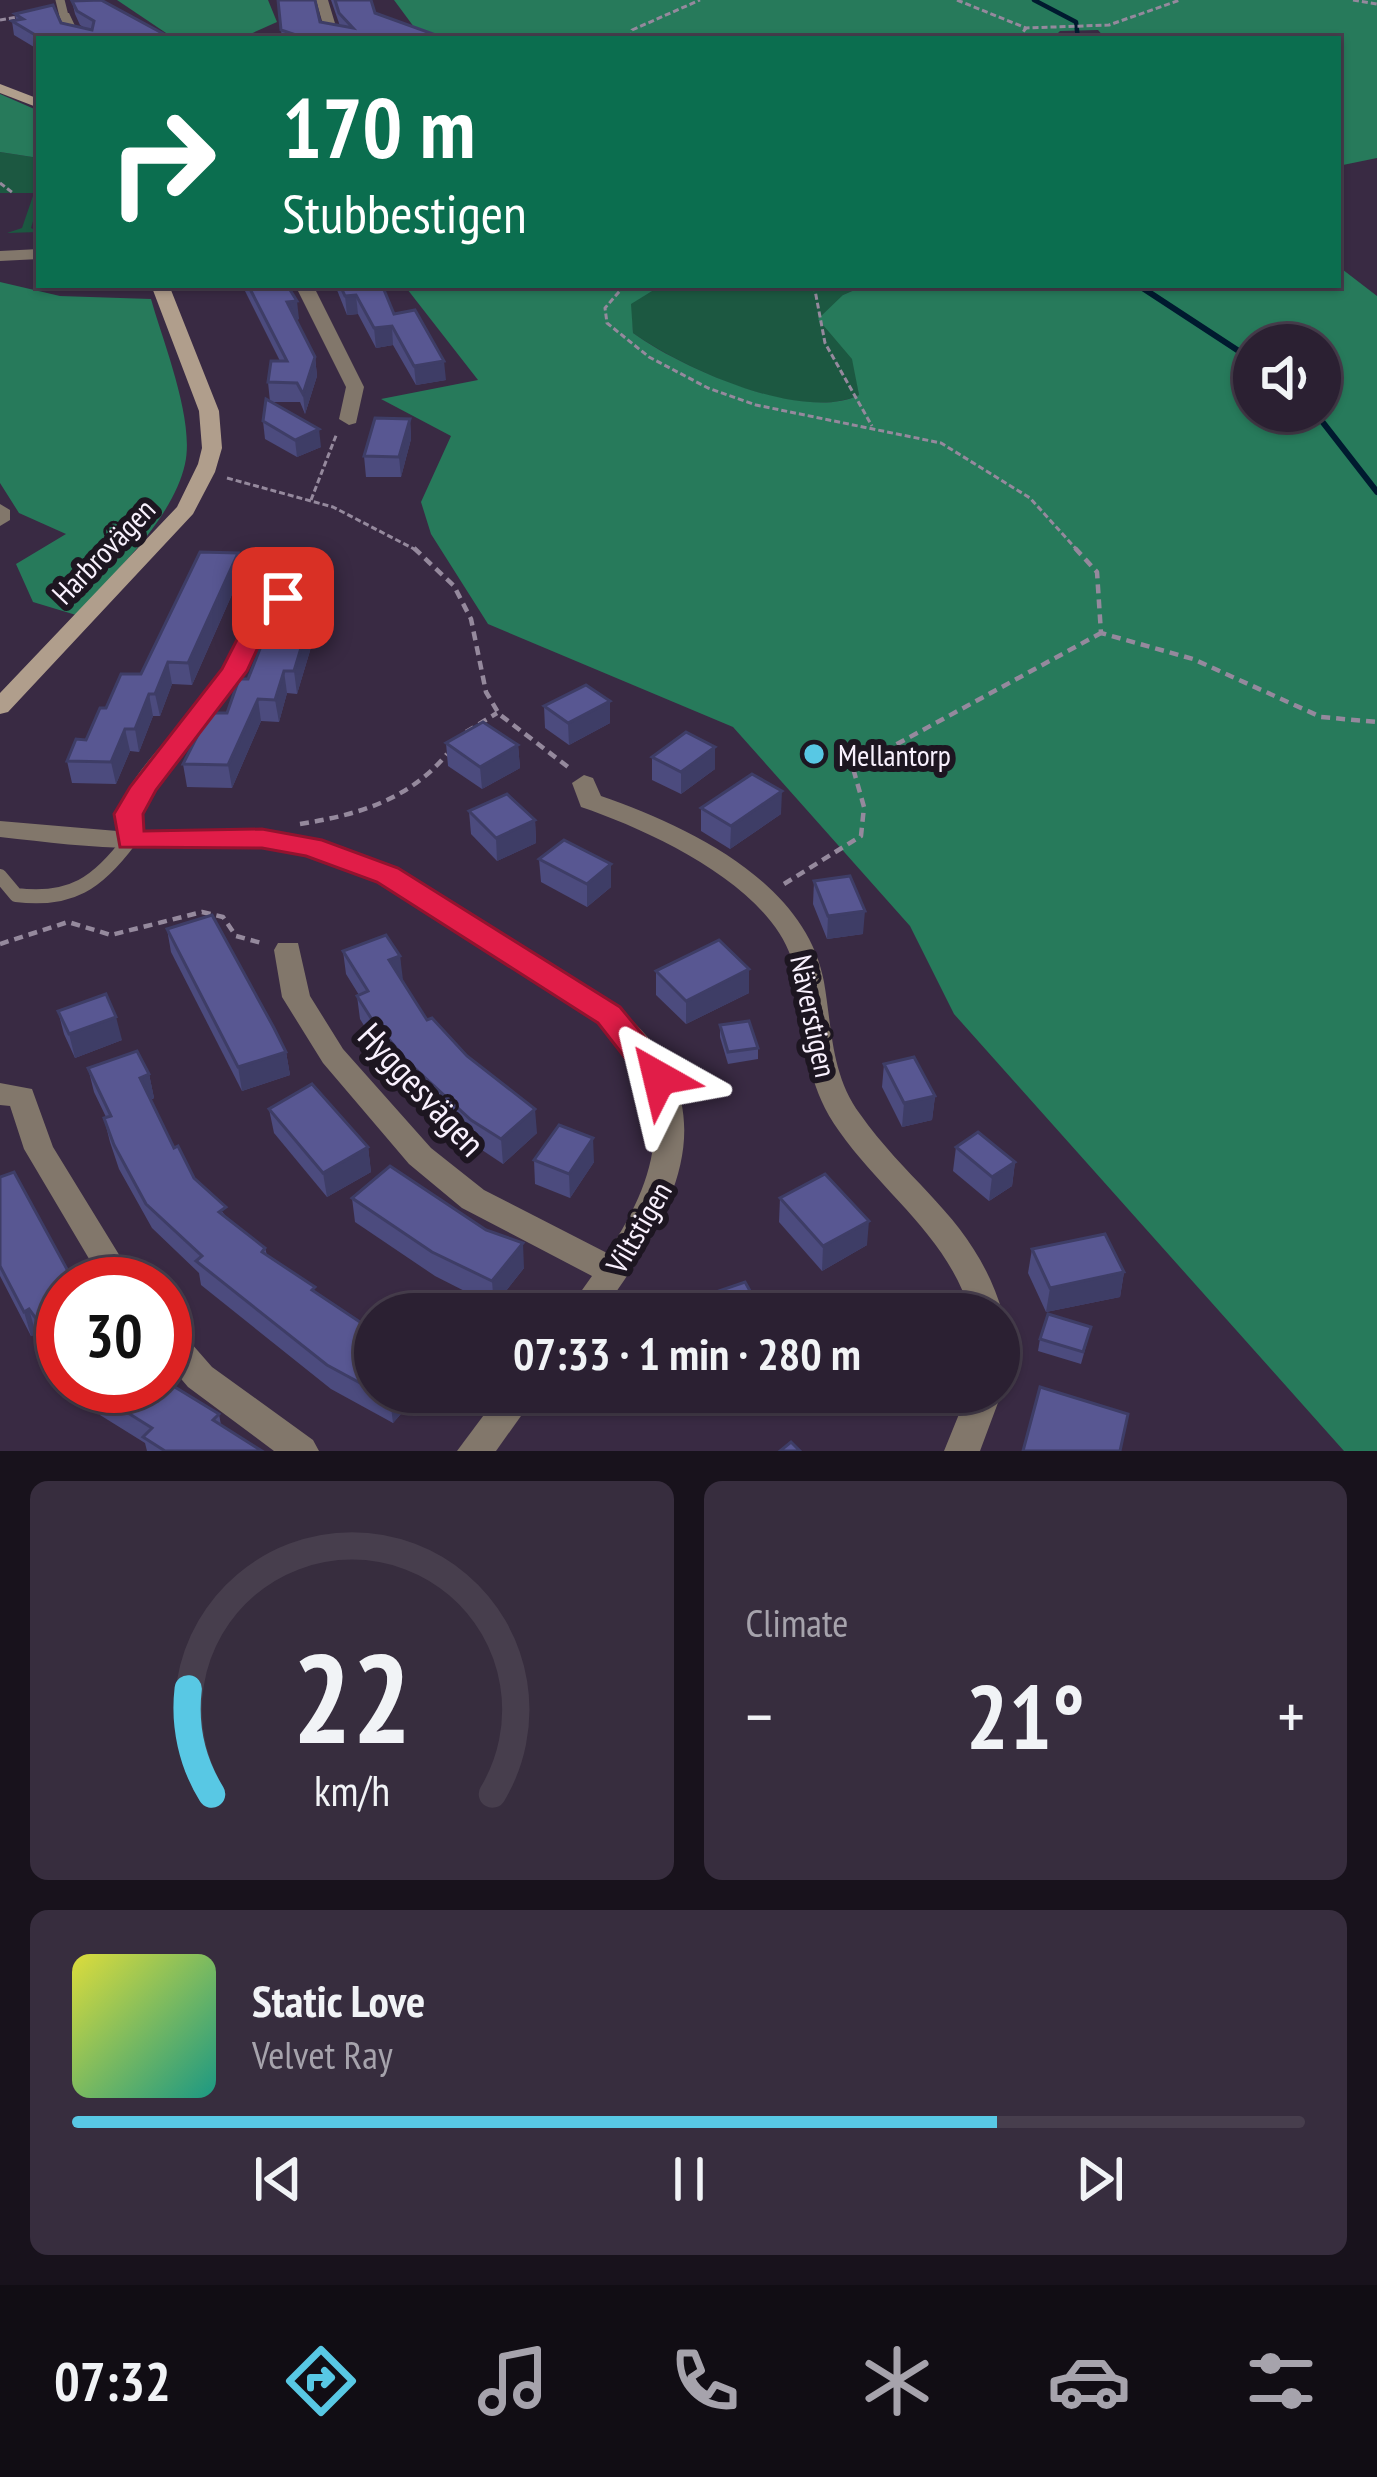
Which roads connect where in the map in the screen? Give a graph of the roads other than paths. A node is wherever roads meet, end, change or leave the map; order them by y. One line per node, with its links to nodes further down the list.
1 (322, 0): 4 (street)
2 (62, 8): 3 (street)
3 (81, 36)
4 (338, 36)
5 (0, 88): 6 (street)
6 (36, 103)
7 (36, 254): 8 (street)
8 (0, 256)
9 (161, 288): 15 (street, Harbrovägen)
10 (305, 288): 11 (street)
11 (350, 419)
12 (0, 510): 13 (street)
13 (0, 520)
14 (283, 598): 18 (street)
15 (0, 707)
16 (584, 783): 25 (street, Näverstigen)
17 (0, 829): 18 (street, Viltstigen)
18 (130, 841): 19 (lane); 23 (street, Viltstigen)
19 (0, 876)
20 (288, 950): 23 (street, Hyggesvägen)
21 (11, 1095): 22 (street)
22 (105, 1257)
23 (614, 1272): 24 (street, Viltstigen)
24 (598, 1293)
25 (981, 1293)
26 (192, 1368): 29 (street)
27 (504, 1413): 30 (street)
28 (977, 1413): 31 (street)
29 (301, 1451)
30 (475, 1451)
31 (962, 1451)

